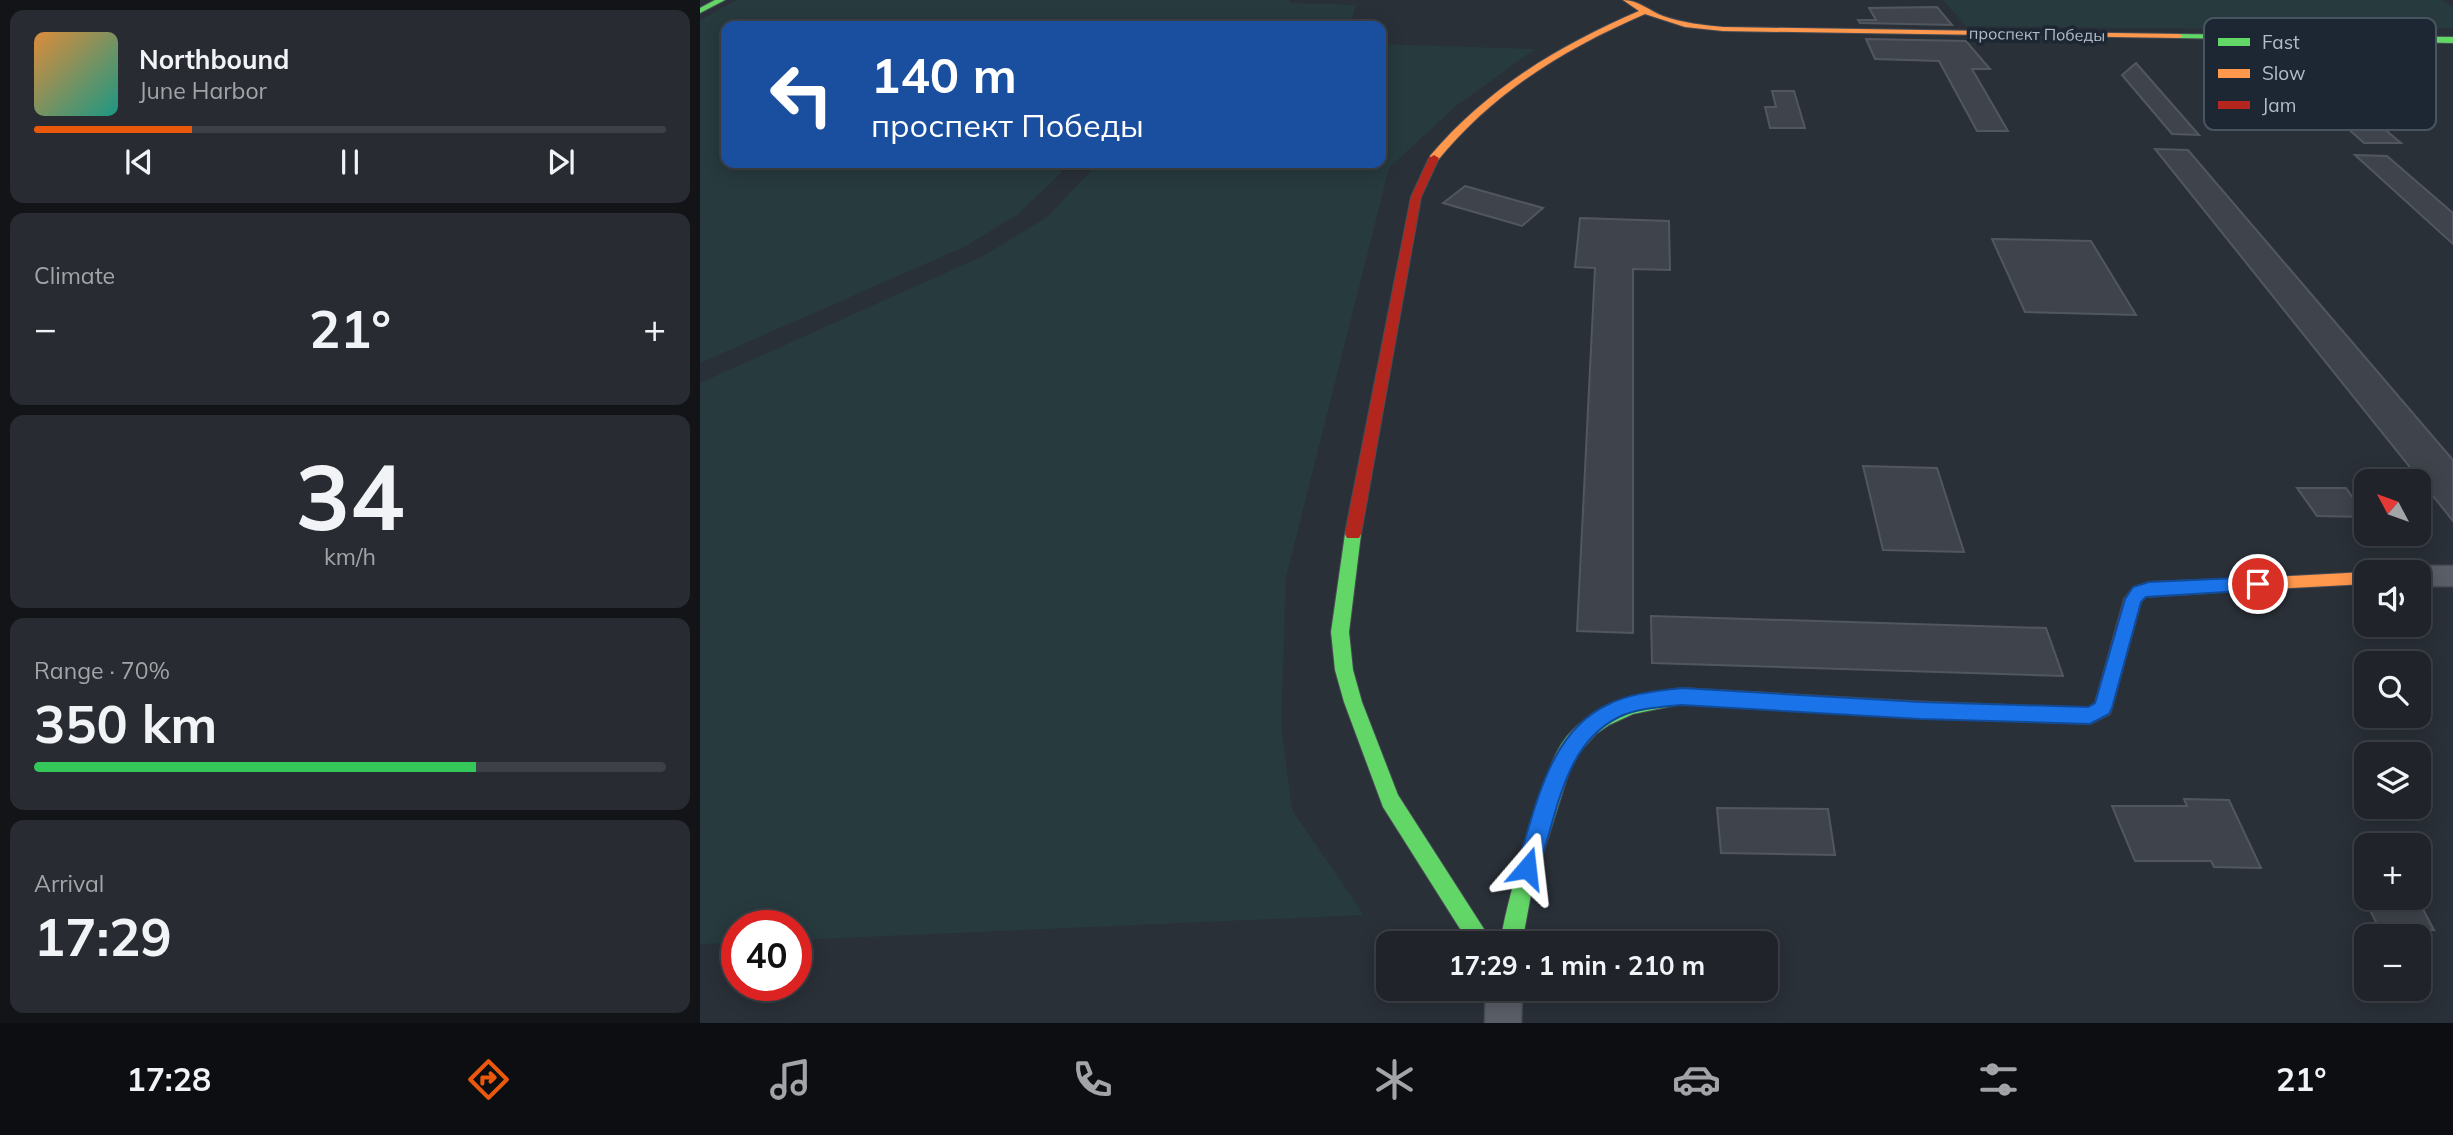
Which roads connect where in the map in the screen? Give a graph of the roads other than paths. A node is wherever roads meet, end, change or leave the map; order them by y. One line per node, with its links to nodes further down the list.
1 (722, 0): 3 (street)
2 (1628, 0): 4 (street, проспект Победы)
3 (700, 11)
4 (1642, 12): 5 (street, проспект Победы); 9 (street)
5 (2204, 36)
6 (2431, 576): 7 (street)
7 (2453, 576)
8 (2354, 579): 10 (street)
9 (1474, 931)
10 (1513, 931)
11 (1504, 1001): 12 (street)
12 (1503, 1023)

